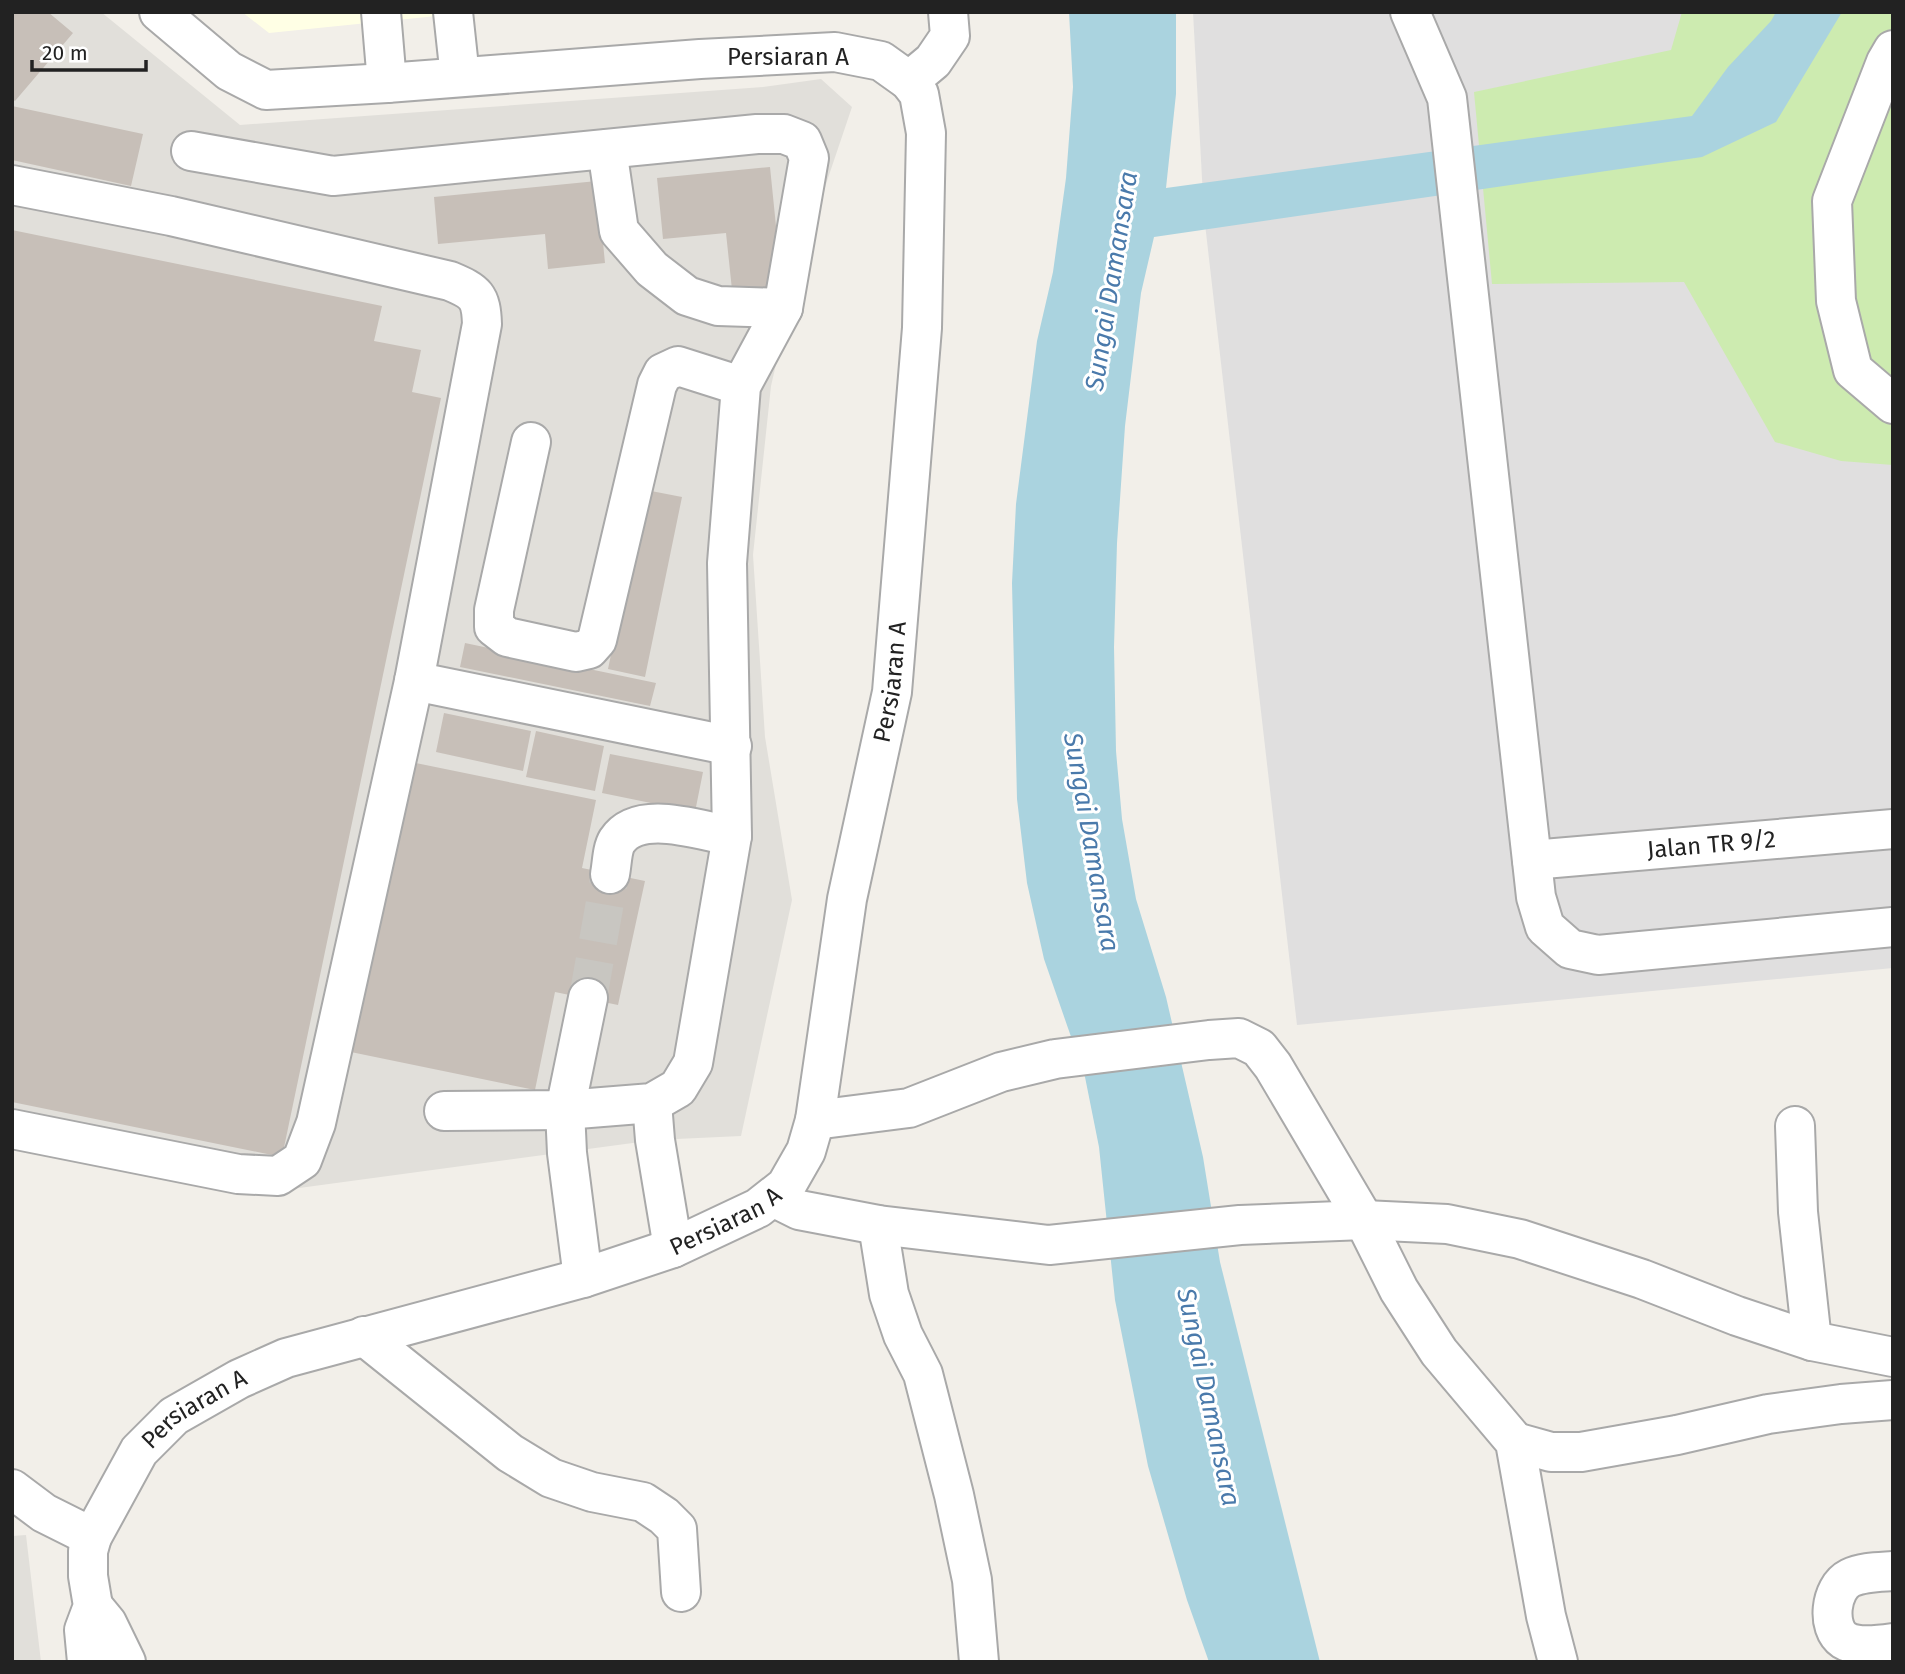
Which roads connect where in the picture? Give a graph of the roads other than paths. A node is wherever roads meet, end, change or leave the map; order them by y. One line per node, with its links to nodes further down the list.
1 (159, 12): 9 (street, Persiaran A)
2 (381, 12): 9 (street)
3 (453, 12): 7 (street)
4 (948, 12): 8 (street)
5 (1410, 12): 21 (street)
6 (1893, 50): 15 (street)
7 (460, 77): 8 (street, Persiaran A); 9 (street, Persiaran A)
8 (909, 81): 28 (street, Persiaran A)
9 (387, 83)
10 (607, 149): 11 (street); 13 (street); 13 (street)
11 (191, 151)
12 (12, 185): 17 (street)
13 (783, 309): 14 (street)
14 (741, 386): 16 (street); 18 (street)
15 (1893, 404)
16 (531, 442)
17 (414, 681): 18 (street); 30 (street)
18 (732, 746): 20 (street)
19 (1893, 829): 21 (street, Jalan TR 9/2)
20 (732, 836): 22 (street); 25 (street)
21 (1532, 860): 23 (street)
22 (610, 874)
23 (1893, 927)
24 (588, 998): 27 (street)
25 (652, 1102): 27 (street); 34 (street)
26 (444, 1111): 27 (street)
27 (565, 1111): 35 (street)
28 (815, 1119): 31 (street, Persiaran A); 32 (street)
29 (1795, 1126): 37 (street)
30 (12, 1129)
31 (772, 1197): 33 (street); 34 (street, Persiaran A)
32 (1364, 1220): 33 (street); 37 (street); 40 (street)
33 (878, 1226): 49 (street)
34 (673, 1248): 35 (street, Persiaran A)
35 (583, 1278): 36 (street, Persiaran A)
36 (364, 1336): 42 (street, Persiaran A); 44 (street)
37 (1812, 1341): 38 (street)
38 (1893, 1357)
39 (1893, 1400): 40 (street)
40 (1515, 1442): 50 (street)
41 (12, 1489): 42 (street)
42 (92, 1537): 45 (street, Persiaran A)
43 (1893, 1571): 46 (street)
44 (681, 1592)
45 (93, 1606): 47 (street, Persiaran A); 48 (street, Persiaran A)
46 (1893, 1643)
47 (87, 1662)
48 (126, 1662)
49 (979, 1662)
50 (1558, 1662)

